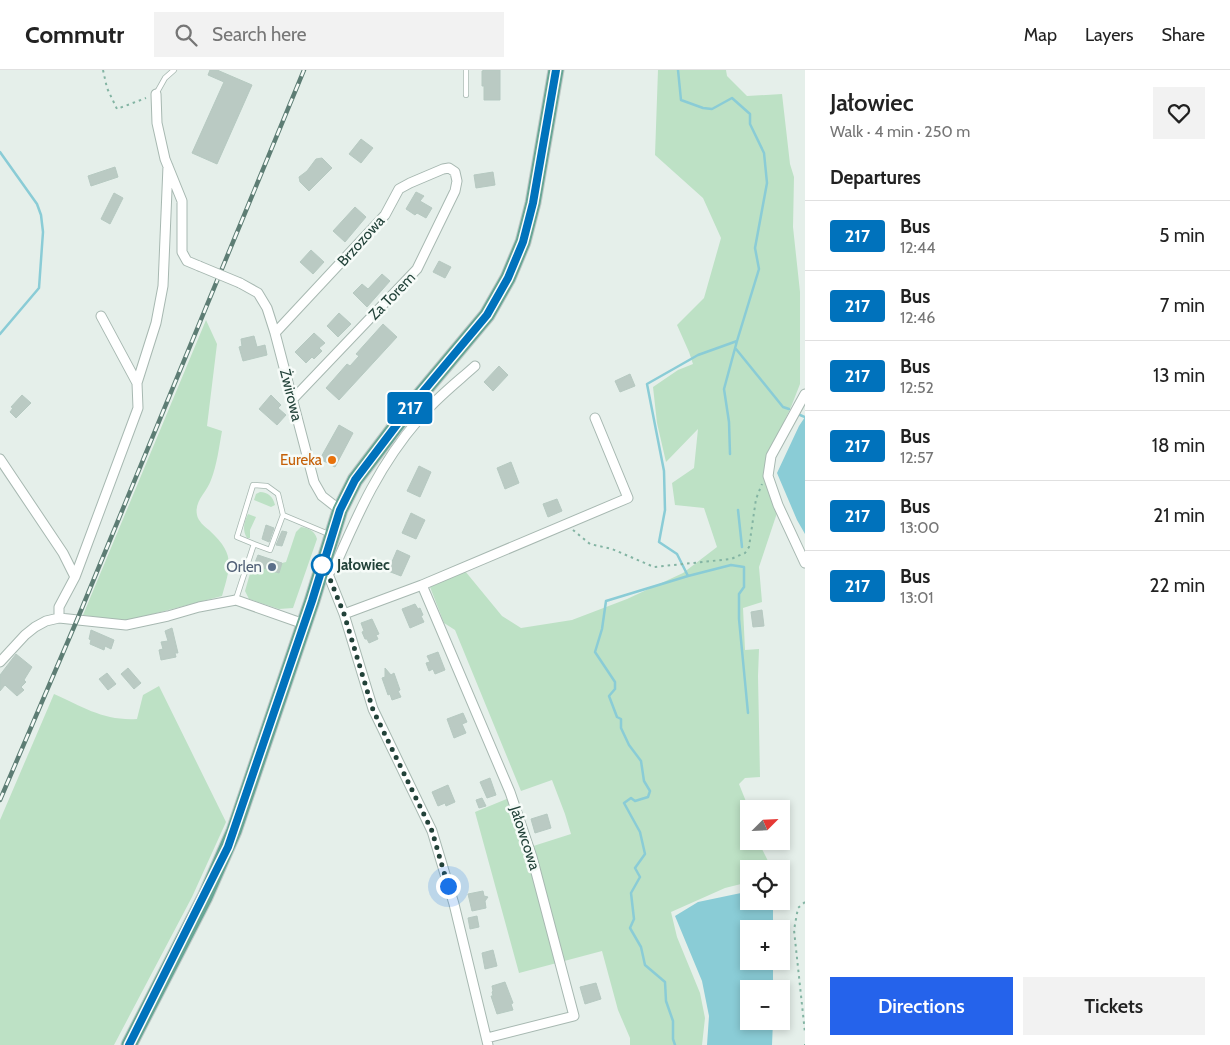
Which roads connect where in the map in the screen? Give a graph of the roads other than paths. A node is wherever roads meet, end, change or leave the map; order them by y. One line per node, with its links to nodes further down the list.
1 (174, 70): 4 (lane)
2 (466, 70): 5 (lane)
3 (556, 70): 16 (main road)
4 (156, 94): 6 (street)
5 (466, 95)
6 (168, 166): 9 (street, Żwirowa, bridge); 11 (street)
7 (455, 172): 9 (street, Brzozowa); 13 (street, Za Torem)
8 (101, 316): 11 (street)
9 (276, 334): 13 (street, Żwirowa)
10 (474, 366): 21 (street)
11 (137, 383): 22 (street)
12 (805, 394): 20 (street)
13 (292, 400): 16 (street, Żwirowa)
14 (595, 418): 23 (street)
15 (0, 459): 22 (street)
16 (340, 510): 18 (main road)
17 (283, 514): 18 (lane); 19 (lane); 19 (lane)
18 (332, 535): 21 (main road)
19 (254, 544): 24 (lane)
20 (805, 563)
21 (325, 570): 25 (street, Jałowcowa); 27 (main road)
22 (75, 577): 26 (street)
23 (422, 585): 25 (street); 29 (street, Jałowcowa)
24 (236, 600): 26 (street); 27 (street)
25 (344, 614): 29 (street, Jałowcowa)
26 (59, 618): 28 (street)
27 (304, 624): 30 (main road)
28 (0, 662)
29 (487, 1042)
30 (129, 1045)

